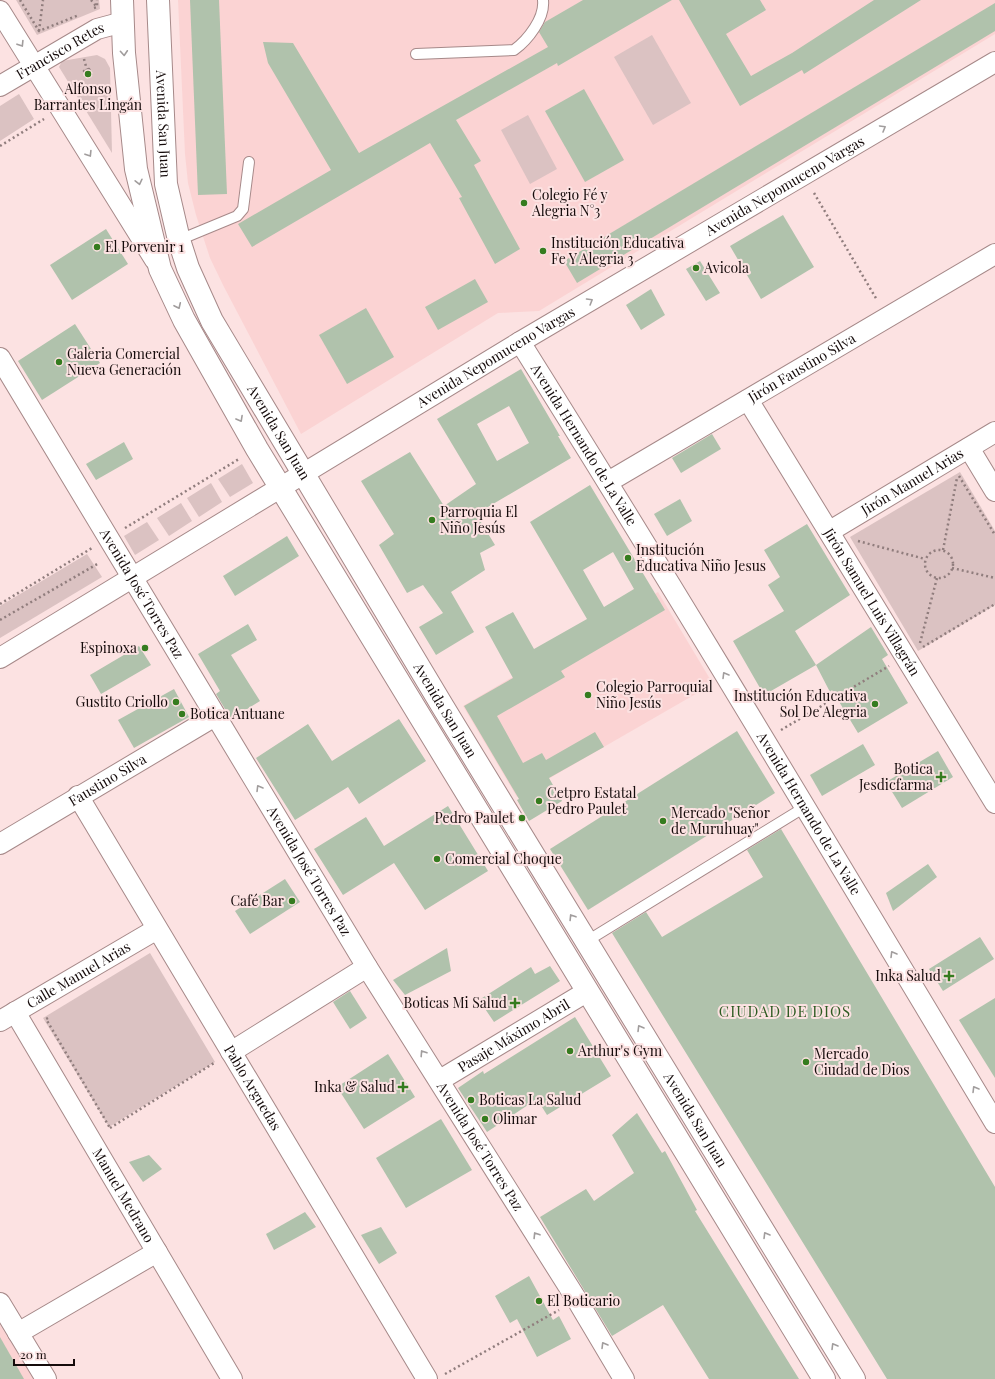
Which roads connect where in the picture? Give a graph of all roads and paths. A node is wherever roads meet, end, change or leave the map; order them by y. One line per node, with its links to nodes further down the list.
1 (20, 0): 10 (path)
2 (91, 0): 7 (path)
3 (97, 0): 7 (path)
4 (122, 0): 11 (main road, Avenida San Juan)
5 (158, 0): 22 (main road, Avenida San Juan)
6 (543, 0): 12 (lane)
7 (97, 7): 8 (path)
8 (89, 10)
9 (0, 11): 15 (street, one-way to 15)
10 (82, 13)
11 (123, 22): 15 (street, Francisco Retes); 24 (main road, Avenida San Juan, one-way to 24)
12 (416, 54)
13 (83, 55): 16 (path)
14 (995, 62): 21 (street, Avenida Nepomuceno Vargas, one-way to 14)
15 (35, 65): 17 (street, Francisco Retes); 18 (street)
16 (87, 70)
17 (0, 86)
18 (62, 109): 19 (path); 24 (street, one-way to 24)
19 (0, 146)
20 (249, 162): 22 (lane)
21 (803, 175): 25 (path); 26 (street, Avenida Nepomuceno Vargas, one-way to 21)
22 (178, 240): 32 (main road, Avenida San Juan)
23 (995, 254): 25 (street, Jirón Faustino Silva)
24 (160, 269): 31 (main road, Avenida San Juan, one-way to 31)
25 (887, 317): 28 (street, Jirón Faustino Silva)
26 (520, 342): 32 (street, Avenida Nepomuceno Vargas); 35 (street, Avenida Hernando de La Valle)
27 (0, 358): 40 (street, Avenida José Torres Paz)
28 (748, 400): 35 (street, Jirón Faustino Silva); 38 (street, Jirón Samuel Luis Villagrán)
29 (995, 432): 30 (street, Jirón Manuel Arias)
30 (969, 448): 37 (street); 38 (street, Jirón Manuel Arias)
31 (257, 449): 36 (main road, Avenida San Juan); 40 (path)
32 (303, 474): 36 (street, Avenida Nepomuceno Vargas); 60 (main road, Avenida San Juan, one-way to 32)
33 (958, 474): 34 (path); 39 (path); 41 (path)
34 (951, 478)
35 (608, 482): 54 (street, Avenida Hernando de La Valle, one-way to 35)
36 (281, 488): 45 (street, Avenida Nepomuceno Vargas); 62 (main road, Avenida San Juan)
37 (995, 491)
38 (830, 531): 42 (path); 51 (street, Jirón Samuel Luis Villagrán)
39 (995, 535)
40 (110, 538): 45 (street, Avenida José Torres Paz); 48 (path)
41 (943, 550): 42 (path); 44 (path)
42 (925, 559): 46 (path)
43 (99, 563): 50 (path)
44 (952, 568): 46 (path); 47 (path)
45 (134, 577): 52 (street, Avenida Nepomuceno Vargas); 53 (street, Avenida José Torres Paz)
46 (937, 578): 49 (path)
47 (995, 578)
48 (0, 604)
49 (995, 604)
50 (0, 620)
51 (905, 657): 54 (path); 56 (street, Jirón Samuel Luis Villagrán)
52 (0, 658)
53 (215, 716): 55 (street, Faustino Silva); 61 (street, Avenida José Torres Paz, one-way to 53)
54 (764, 740): 57 (street, Avenida Hernando de La Valle)
55 (78, 796): 58 (street, Faustino Silva); 59 (street, Pablo Arguedas)
56 (995, 803)
57 (805, 807): 60 (lane); 69 (street, Avenida Hernando de La Valle, one-way to 57)
58 (0, 844)
59 (157, 929): 64 (street, Calle Manuel Arias); 65 (street, Pablo Arguedas)
60 (587, 941): 81 (main road, Avenida San Juan, one-way to 60)
61 (367, 967): 65 (street); 68 (street, Avenida José Torres Paz, one-way to 61)
62 (588, 991): 68 (street, Pasaje Máximo Abril); 80 (main road, Avenida San Juan)
63 (52, 1016): 70 (path)
64 (8, 1017): 71 (street, Manuel Medrano)
65 (232, 1052): 67 (path); 76 (street, Pablo Arguedas)
66 (211, 1056): 67 (path)
67 (215, 1063): 70 (path)
68 (440, 1080): 73 (street, Avenida José Torres Paz, one-way to 68)
69 (995, 1122)
70 (110, 1128): 71 (path)
71 (91, 1140): 72 (street, Manuel Medrano)
72 (157, 1252): 75 (street); 78 (street, Manuel Medrano)
73 (577, 1300): 76 (path); 79 (street, Avenida José Torres Paz, one-way to 73)
74 (0, 1303): 75 (street)
75 (18, 1333): 77 (street)
76 (436, 1377)
77 (46, 1379)
78 (232, 1379)
79 (624, 1379)
80 (824, 1379)
81 (854, 1379)

